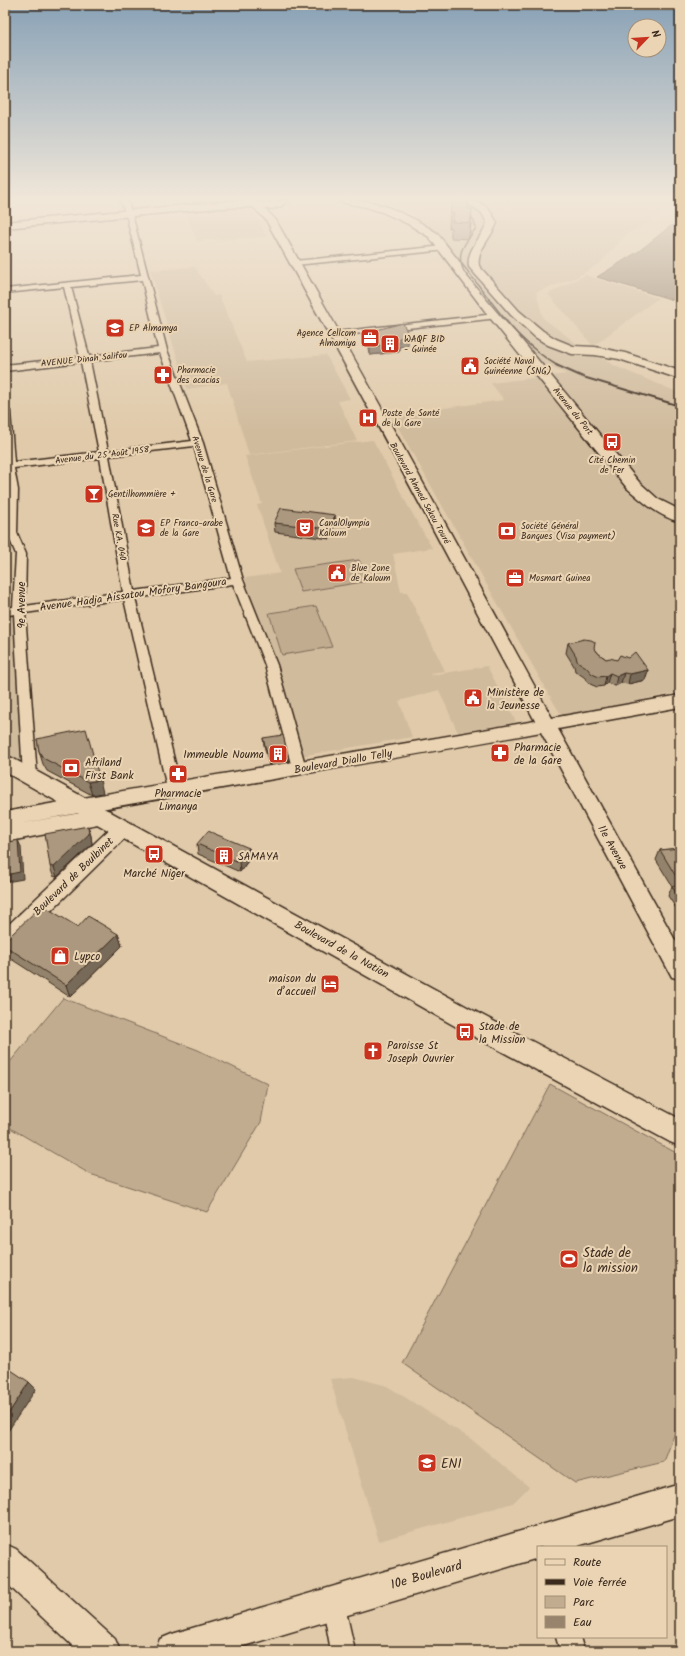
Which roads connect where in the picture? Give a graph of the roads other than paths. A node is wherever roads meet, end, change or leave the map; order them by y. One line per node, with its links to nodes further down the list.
1 (142, 277): 6 (street)
2 (145, 277): 10 (street, Avenue de la Gare)
3 (303, 277): 9 (street, Boulevard Ahmed Sekou Touré)
4 (466, 277): 8 (main road, Avenue du Port)
5 (484, 277): 13 (street)
6 (67, 285): 7 (street); 11 (street, Rue KA. 040)
7 (5, 291)
8 (495, 316): 9 (street); 18 (main road, Avenue du Port)
9 (336, 334): 24 (street, Boulevard Ahmed Sekou Touré)
10 (163, 350): 11 (street, AVENUE Dinah Salifou); 15 (street, Avenue de la Gare)
11 (85, 359): 12 (street, AVENUE Dinah Salifou); 16 (street, Rue KA. 040)
12 (5, 368)
13 (680, 375)
14 (5, 411): 17 (street, 9e Avenue)
15 (198, 443): 16 (street, Avenue du 25 Août 1958); 19 (street, Avenue de la Gare)
16 (104, 455): 17 (street, Avenue du 25 Août 1958); 20 (street, Rue KA. 040)
17 (7, 466): 21 (street, 9e Avenue)
18 (680, 516)
19 (237, 580): 20 (street, Avenue Hadja Aissatou Mofory Bangoura); 26 (street, Avenue de la Gare)
20 (129, 596): 21 (street, Avenue Hadja Aissatou Mofory Bangoura); 28 (street, Rue KA. 040)
21 (19, 610): 22 (street, Avenue Hadja Aissatou Mofory Bangoura); 27 (street, 9e Avenue)
22 (5, 612)
23 (680, 701): 24 (street, Boulevard Diallo Telly)
24 (546, 724): 26 (street, Boulevard Diallo Telly); 33 (street, 11e Avenue)
25 (5, 763): 27 (main road, Boulevard de la Nation)
26 (299, 768): 28 (street, Boulevard Diallo Telly)
27 (30, 777): 29 (main road, Boulevard de la Nation)
28 (174, 788): 29 (street, Boulevard Diallo Telly)
29 (103, 816): 30 (street, Boulevard Diallo Telly); 31 (street, Boulevard Diallo Telly); 32 (street, Boulevard de Boulbinet); 34 (main road, Boulevard de la Nation)
30 (5, 818)
31 (5, 834)
32 (5, 942)
33 (680, 970)
34 (680, 1133)
35 (680, 1500): 36 (street, 10e Boulevard)
36 (539, 1544): 38 (street, 10e Boulevard)
37 (5, 1560): 40 (street)
38 (333, 1602): 41 (street, 10e Boulevard); 42 (street)
39 (568, 1638): 43 (street)
40 (103, 1651)
41 (172, 1651)
42 (343, 1651)
43 (572, 1651)

